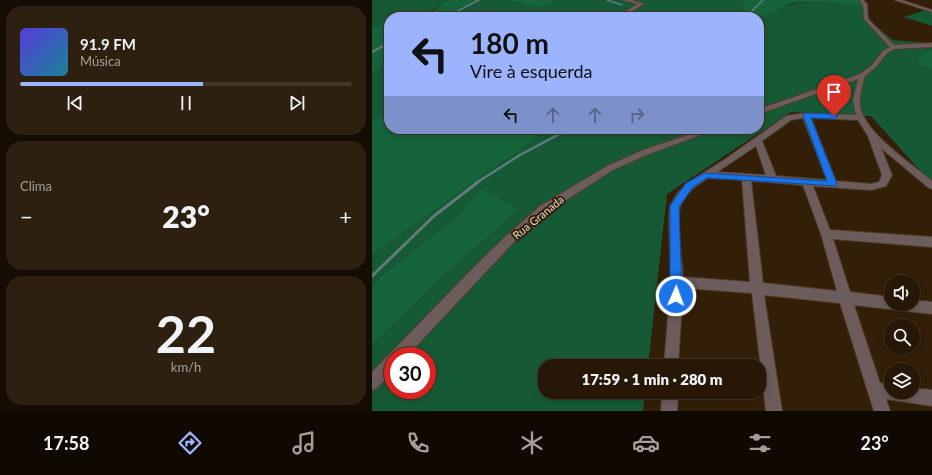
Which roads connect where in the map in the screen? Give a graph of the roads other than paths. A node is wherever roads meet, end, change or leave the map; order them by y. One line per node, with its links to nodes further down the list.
1 (625, 0): 5 (street)
2 (861, 0): 7 (street)
3 (897, 0): 4 (street)
4 (932, 11)
5 (627, 12)
6 (932, 45): 7 (street)
7 (893, 47): 8 (street)
8 (862, 75): 9 (street); 11 (street)
9 (764, 110)
10 (806, 115): 11 (street); 14 (street); 19 (street)
11 (860, 118): 13 (street)
12 (698, 134): 29 (street, Rua Granada)
13 (872, 136): 19 (street); 20 (street)
14 (758, 140): 15 (street); 17 (street)
15 (705, 176): 16 (street); 23 (street)
16 (746, 177): 17 (street); 24 (street)
17 (772, 179): 18 (street)
18 (807, 182): 19 (street); 21 (street)
19 (833, 184)
20 (932, 186)
21 (826, 234): 22 (street); 25 (street)
22 (932, 242)
23 (677, 282): 24 (street); 30 (street)
24 (758, 288): 25 (street); 37 (street)
25 (845, 298): 26 (street); 33 (street)
26 (884, 302)
27 (920, 307): 28 (street)
28 (932, 308)
29 (406, 347)
30 (672, 359)
31 (384, 370): 32 (street)
32 (372, 383)
33 (876, 390): 34 (street); 38 (street)
34 (932, 398)
35 (670, 399): 36 (street)
36 (669, 411)
37 (774, 411)
38 (882, 411)

